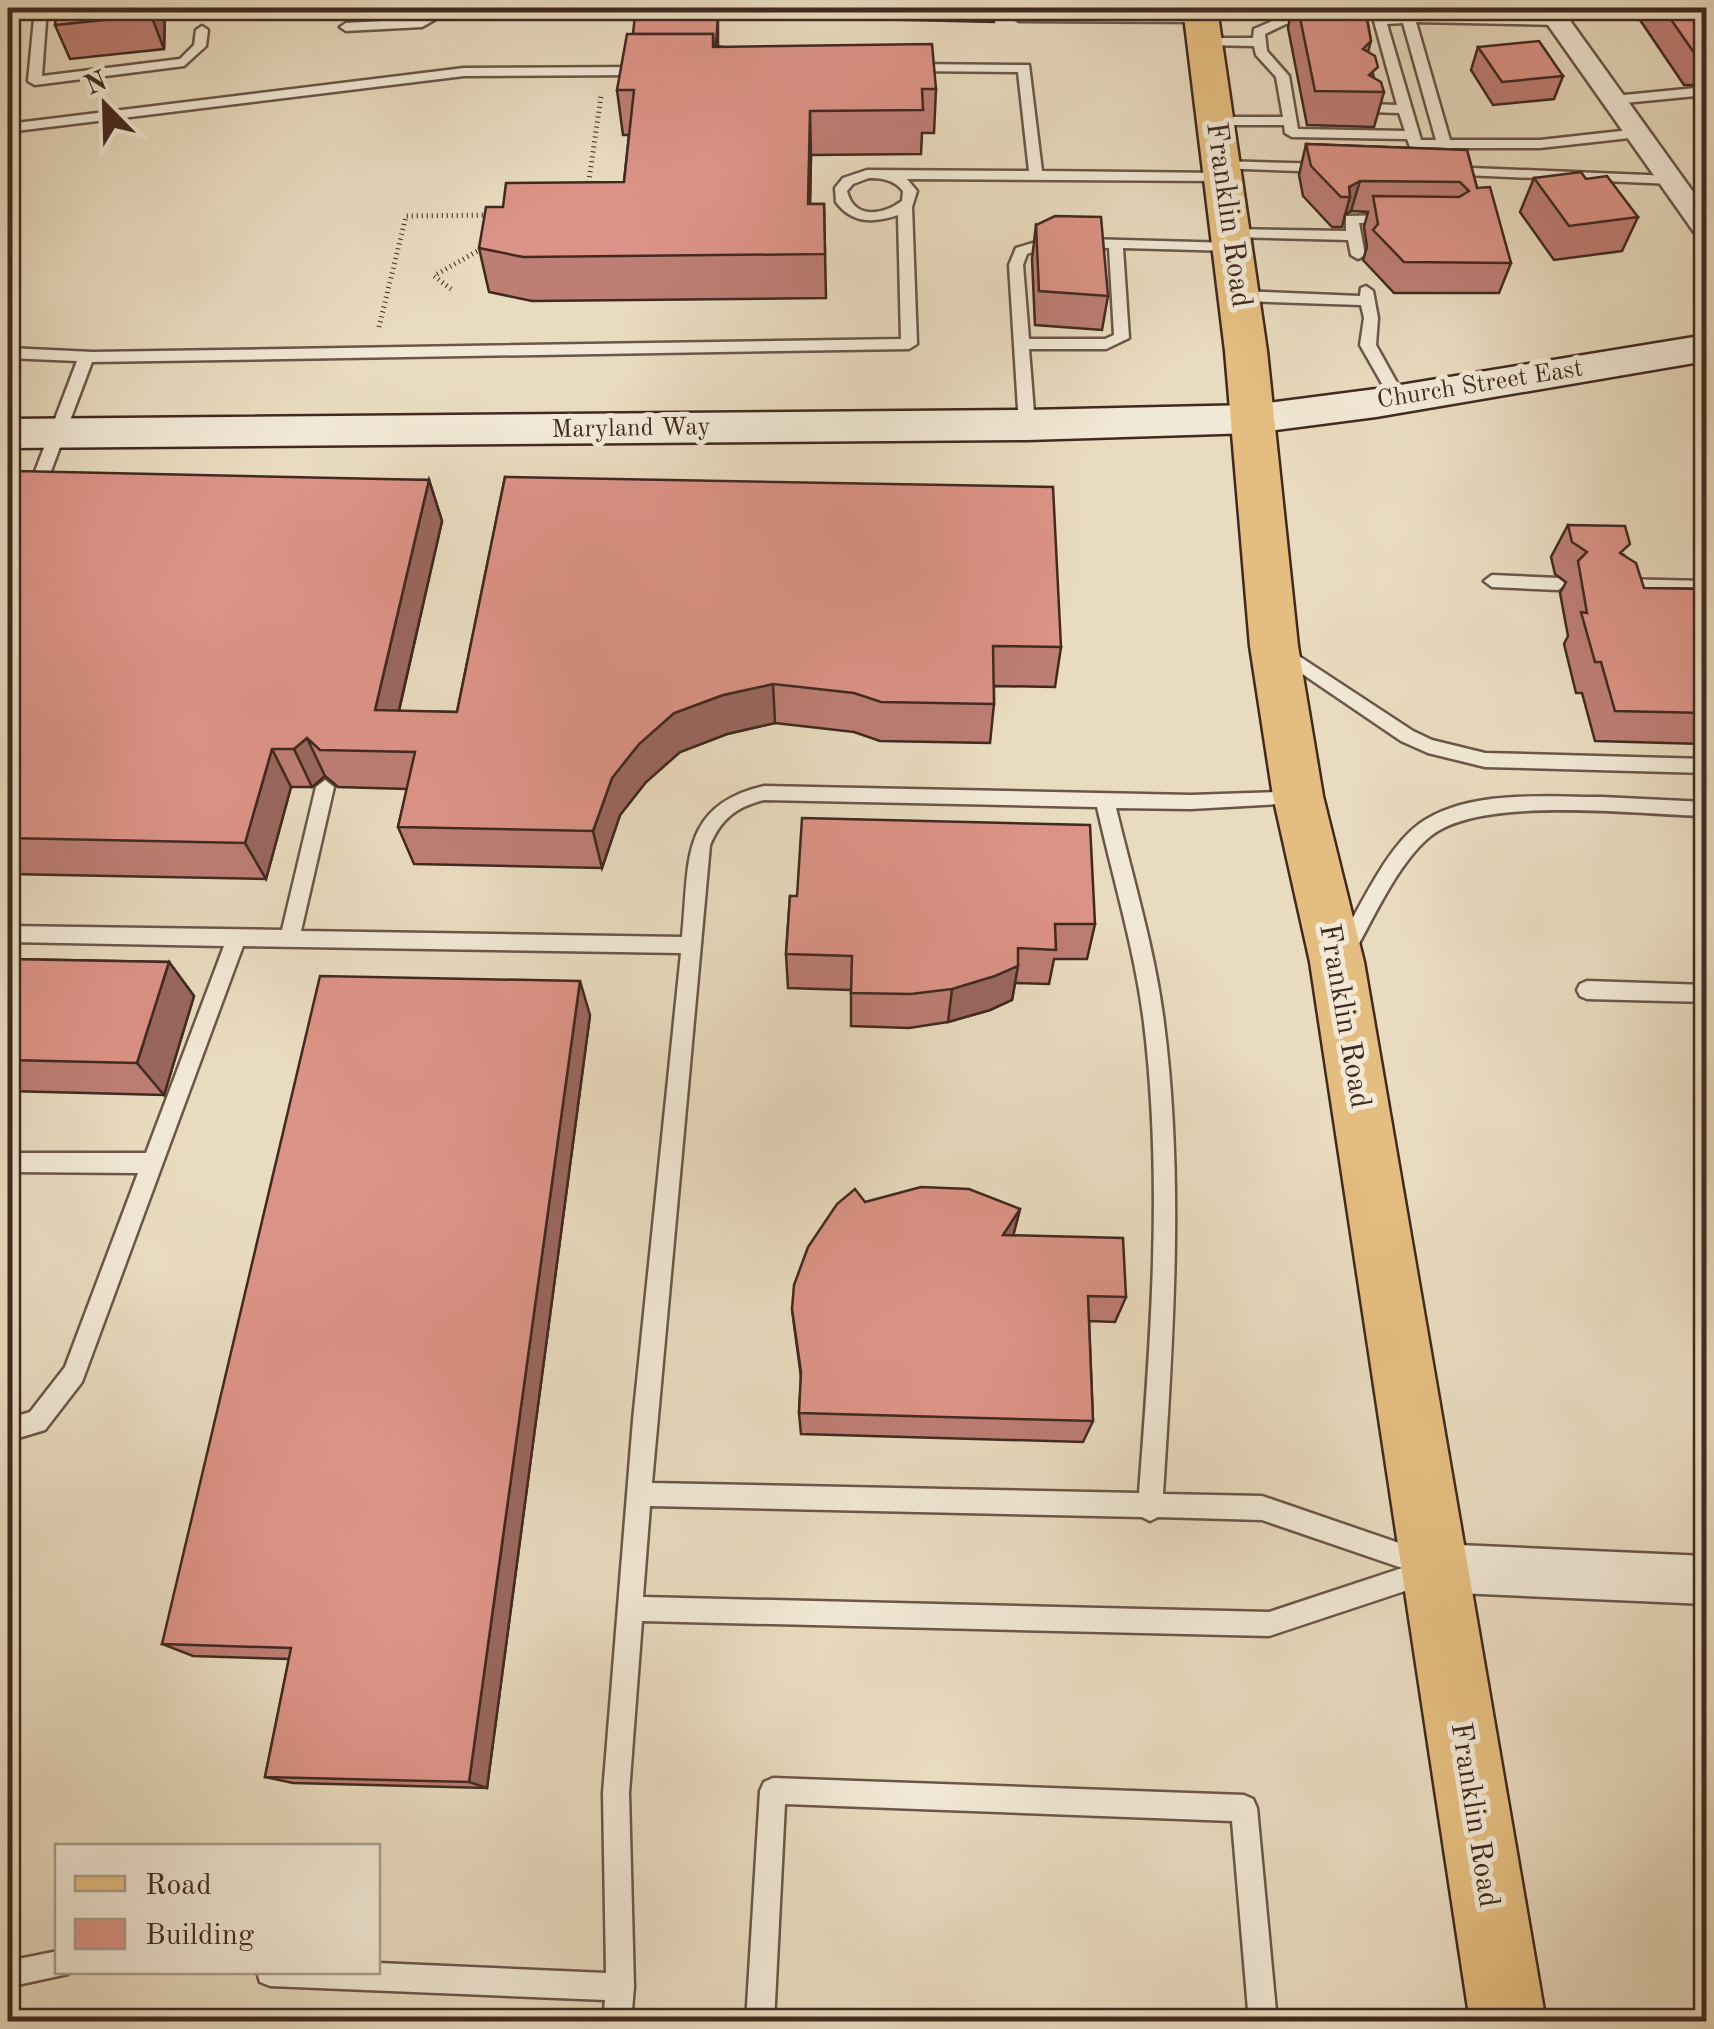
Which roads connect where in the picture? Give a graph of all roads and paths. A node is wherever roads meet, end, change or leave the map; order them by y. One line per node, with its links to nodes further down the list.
1 (42, 8): 13 (lane)
2 (449, 8): 12 (lane)
3 (1018, 8): 4 (lane)
4 (1072, 12): 5 (lane)
5 (1124, 13): 10 (lane)
6 (1553, 14): 9 (lane); 23 (street)
7 (1322, 20): 14 (lane)
8 (1361, 21): 11 (lane)
9 (1409, 21): 11 (lane); 32 (lane)
10 (1202, 22): 14 (lane); 28 (main road, Franklin Road)
11 (1380, 22): 21 (lane)
12 (346, 27)
13 (202, 30)
14 (1259, 42): 18 (lane)
15 (904, 68): 37 (lane)
16 (664, 70): 17 (lane)
17 (604, 71): 29 (lane); 39 (path)
18 (1283, 80): 19 (lane); 27 (lane)
19 (1298, 80)
20 (1381, 82): 21 (lane)
21 (1398, 83): 26 (lane)
22 (1706, 91): 23 (lane)
23 (1614, 100): 30 (street)
24 (1303, 106): 27 (lane)
25 (1370, 108): 26 (lane)
26 (1405, 109): 31 (lane)
27 (1288, 114): 28 (lane); 31 (lane)
28 (1214, 120): 34 (main road, Franklin Road)
29 (8, 128)
30 (1639, 134): 32 (lane); 38 (street)
31 (1413, 135): 32 (lane)
32 (1444, 144)
33 (1339, 168): 34 (lane)
34 (1221, 171): 37 (lane); 45 (main road, Franklin Road)
35 (1438, 171): 38 (lane)
36 (884, 174): 37 (lane); 40 (lane); 40 (lane)
37 (1036, 175)
38 (1672, 180): 42 (street)
39 (587, 201)
40 (906, 206): 53 (lane)
41 (1409, 220): 44 (lane)
42 (1706, 229)
43 (1308, 235): 44 (lane); 45 (lane); 47 (lane)
44 (1354, 236): 48 (lane)
45 (1232, 240): 46 (lane); 50 (main road, Franklin Road)
46 (1116, 244): 51 (lane); 51 (lane)
47 (1311, 254)
48 (1358, 255)
49 (451, 288): 53 (path)
50 (1240, 296): 56 (lane); 57 (main road, Franklin Road)
51 (1020, 344): 58 (lane)
52 (1706, 348): 56 (main road, Church Street East)
53 (373, 352): 55 (lane)
54 (8, 353): 55 (lane)
55 (86, 357): 60 (lane)
56 (1398, 399): 57 (main road, Church Street East)
57 (1254, 419): 58 (main road, Maryland Way); 66 (main road, Franklin Road)
58 (1028, 424): 60 (main road, Maryland Way)
59 (8, 434): 60 (main road, Maryland Way)
60 (56, 434): 61 (lane)
61 (28, 513)
62 (1492, 581): 63 (lane)
63 (1558, 584)
64 (1614, 585): 65 (lane)
65 (1706, 587)
66 (1274, 646): 67 (lane); 69 (main road, Franklin Road)
67 (1706, 766)
68 (325, 787): 74 (lane)
69 (1298, 796): 70 (lane); 76 (main road, Franklin Road)
70 (1105, 801): 75 (lane); 83 (lane)
71 (1706, 808): 76 (lane)
72 (8, 934): 73 (lane)
73 (236, 939): 74 (lane); 80 (lane)
74 (289, 940): 75 (lane)
75 (690, 945): 82 (lane)
76 (1337, 962): 84 (main road, Franklin Road)
77 (1586, 990): 78 (lane)
78 (1706, 994)
79 (8, 1162): 80 (lane)
80 (152, 1163): 81 (lane)
81 (8, 1430)
82 (640, 1494): 83 (lane); 86 (lane)
83 (1150, 1508): 84 (lane)
84 (1436, 1568): 85 (street); 86 (lane); 94 (main road, Franklin Road)
85 (1706, 1580)
86 (631, 1610): 90 (lane)
87 (55, 1965): 88 (lane)
88 (8, 1974)
89 (317, 1974): 90 (lane)
90 (620, 1987): 91 (lane)
91 (617, 2022)
92 (760, 2022): 93 (lane)
93 (1263, 2022)
94 (1508, 2022)

